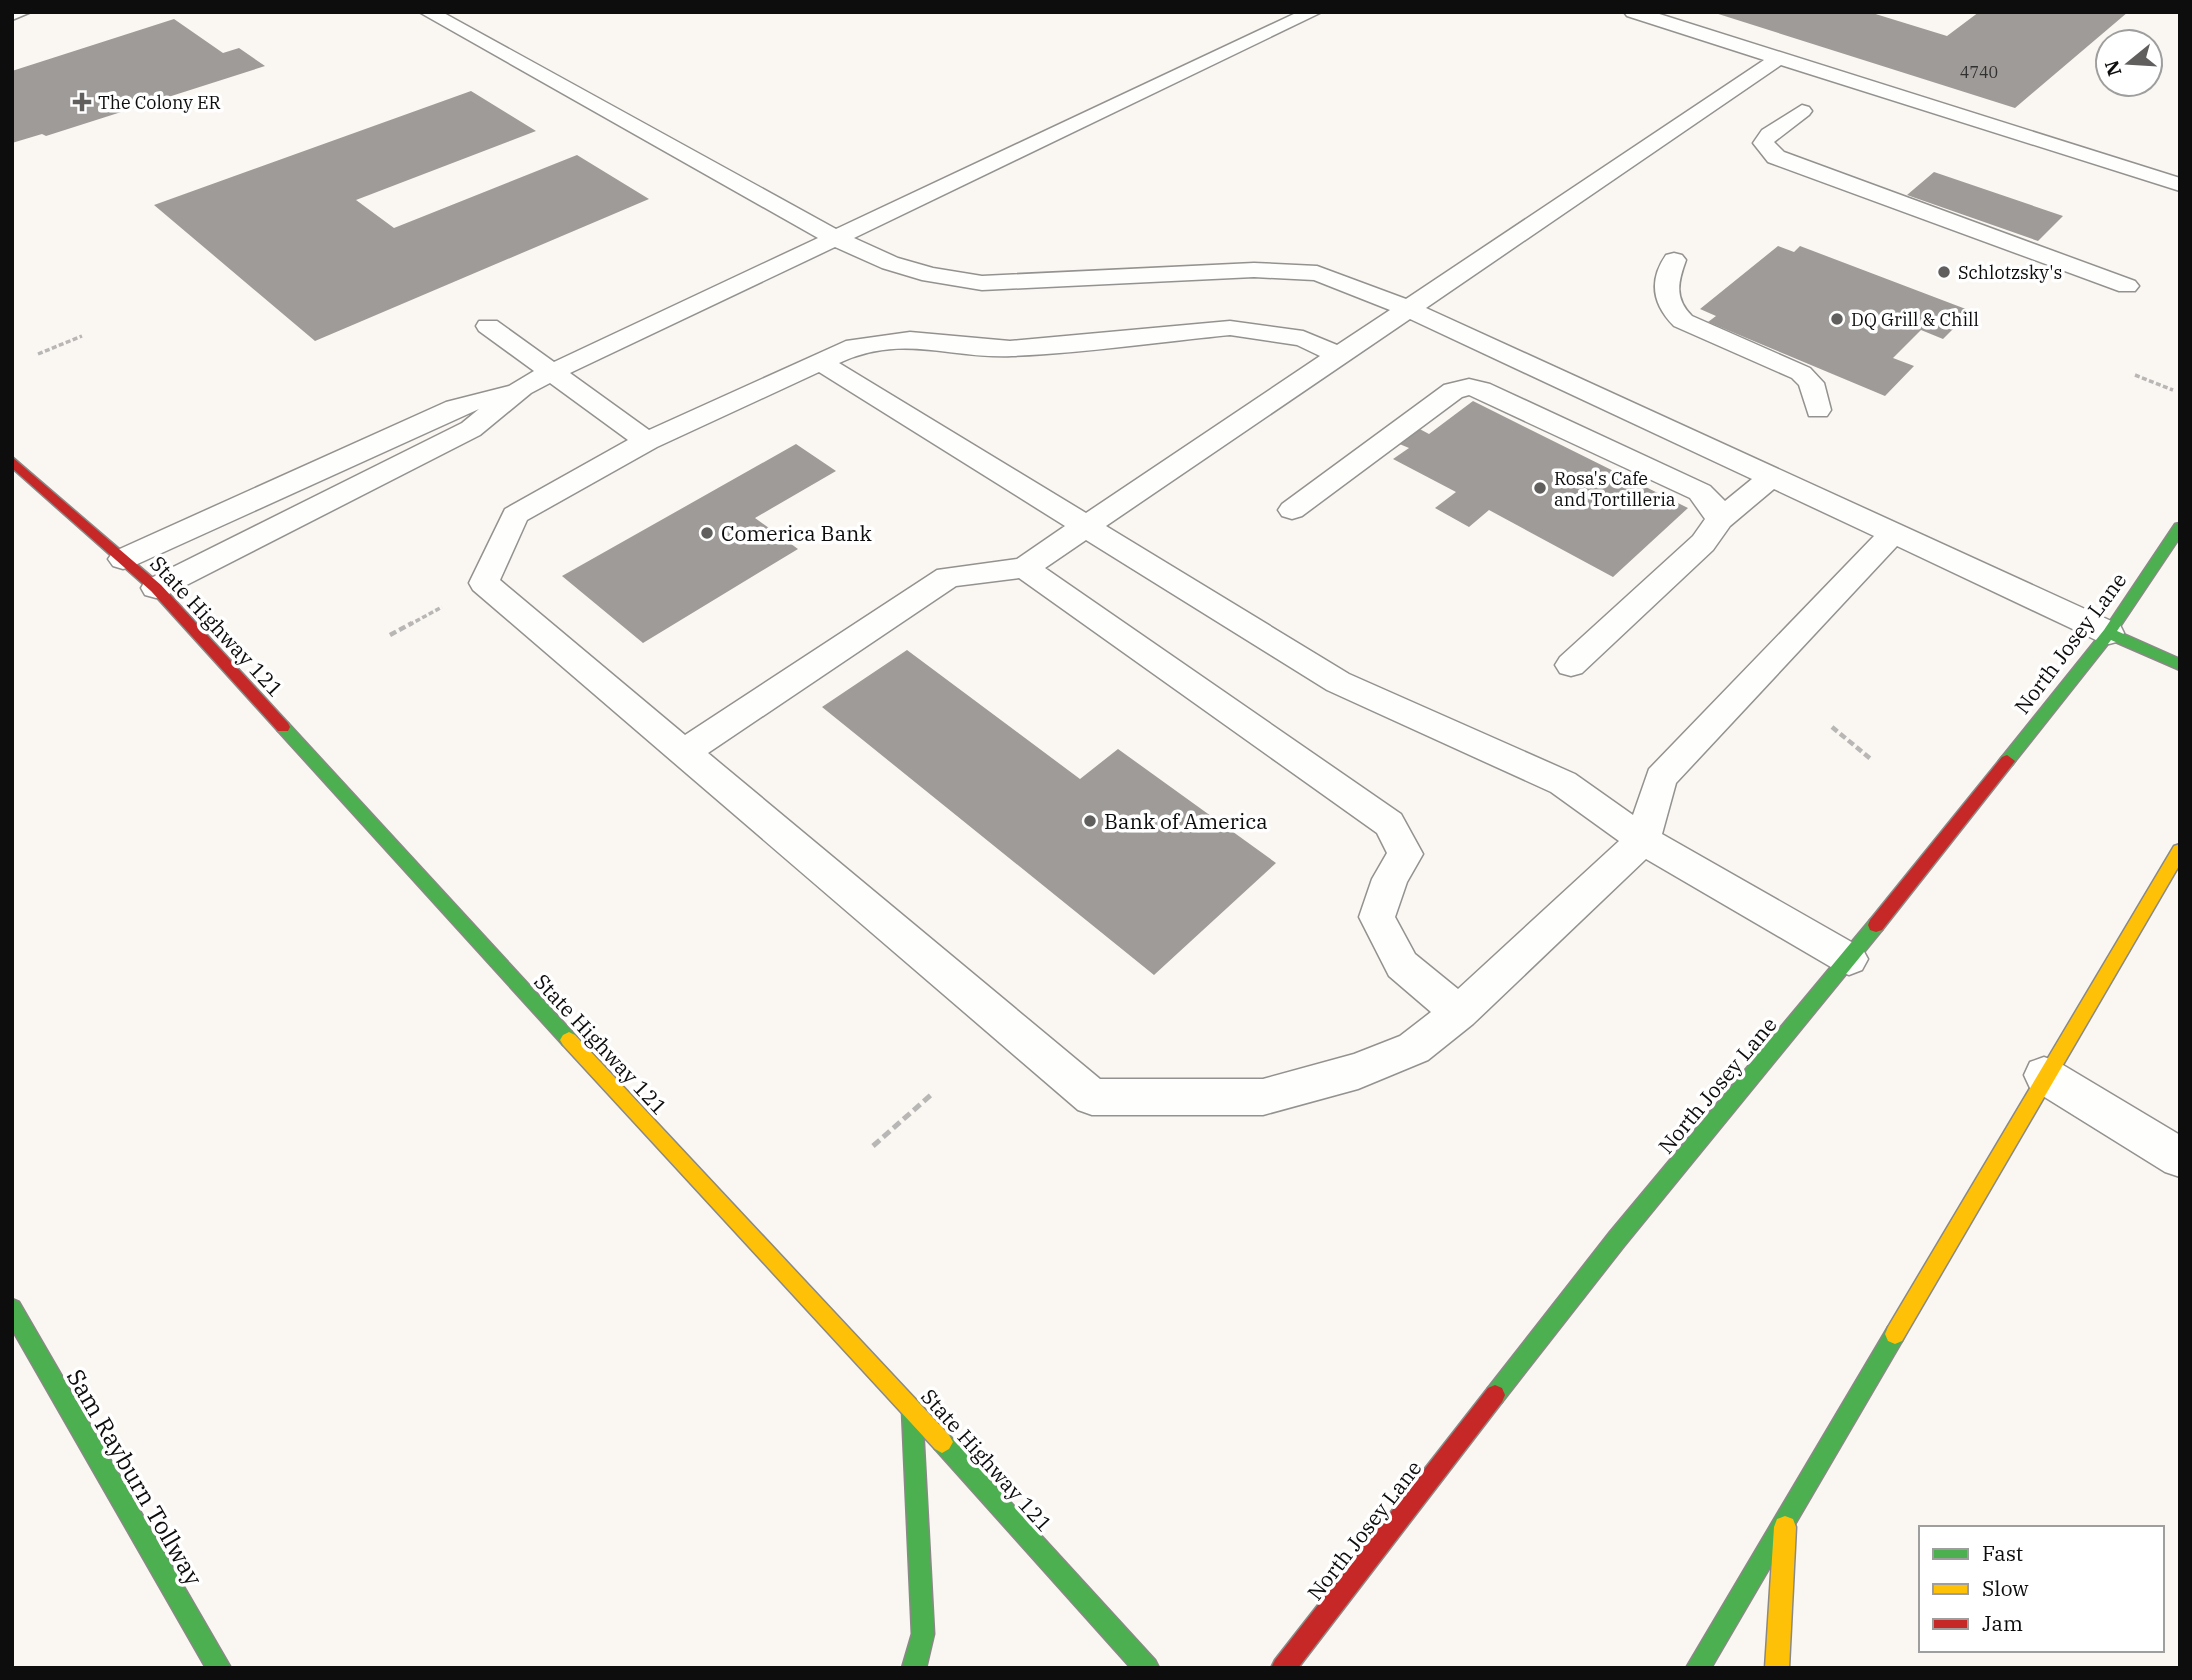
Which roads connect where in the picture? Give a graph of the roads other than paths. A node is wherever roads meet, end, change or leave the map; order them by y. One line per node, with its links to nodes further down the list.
1 (22, 12): 5 (lane)
2 (428, 12): 9 (lane)
3 (1313, 12): 9 (lane)
4 (1633, 12): 6 (lane)
5 (12, 15)
6 (1779, 58): 8 (lane); 12 (lane)
7 (1802, 111): 11 (lane)
8 (2180, 185)
9 (835, 238): 12 (lane); 16 (lane)
10 (1674, 260): 18 (lane)
11 (2127, 286)
12 (1407, 308): 14 (lane); 21 (lane)
13 (488, 326): 16 (lane)
14 (1338, 355): 15 (lane); 24 (lane)
15 (822, 363): 19 (lane); 24 (lane)
16 (552, 372): 17 (lane); 19 (lane)
17 (522, 388): 27 (lane); 29 (lane)
18 (1818, 410)
19 (648, 441): 33 (lane)
20 (12, 461): 27 (main road, State Highway 121)
21 (1773, 476): 23 (lane); 26 (lane)
22 (1292, 510): 23 (lane)
23 (1720, 520): 31 (lane)
24 (1084, 525): 28 (lane); 34 (lane)
25 (2180, 527): 30 (main road, North Josey Lane)
26 (1894, 532): 30 (lane); 34 (lane)
27 (123, 559): 29 (main road, State Highway 121)
28 (1024, 568): 33 (lane); 37 (lane)
29 (156, 588): 41 (main road, State Highway 121)
30 (2109, 633): 32 (main road); 36 (main road, North Josey Lane)
31 (1571, 665)
32 (2180, 665)
33 (684, 752): 37 (lane)
34 (1643, 840): 36 (lane); 37 (lane)
35 (2180, 850): 38 (main road)
36 (1849, 958): 46 (main road, North Josey Lane)
37 (1459, 1012)
38 (2044, 1075): 39 (lane); 42 (main road)
39 (2180, 1158)
40 (12, 1308): 43 (main road, Sam Rayburn Tollway)
41 (912, 1409): 44 (main road); 45 (main road, State Highway 121)
42 (1786, 1517): 47 (main road); 48 (main road)
43 (219, 1668)
44 (914, 1668)
45 (1147, 1668)
46 (1283, 1668)
47 (1698, 1668)
48 (1777, 1668)

